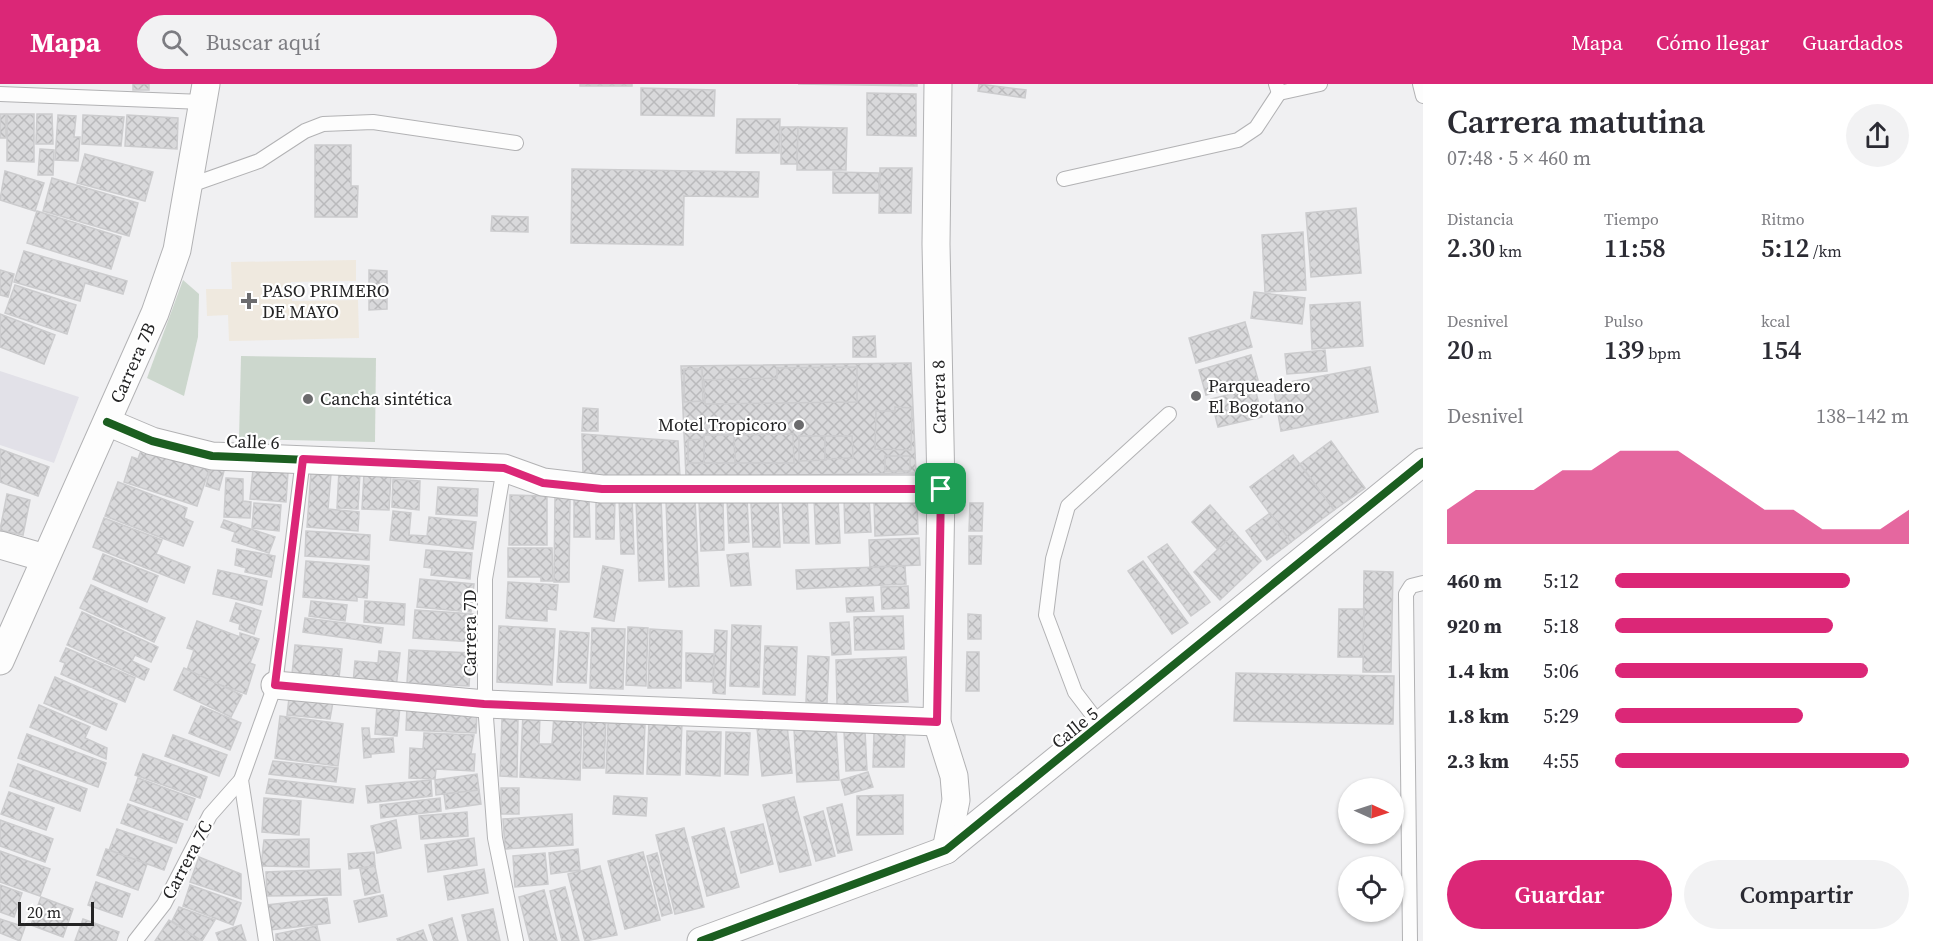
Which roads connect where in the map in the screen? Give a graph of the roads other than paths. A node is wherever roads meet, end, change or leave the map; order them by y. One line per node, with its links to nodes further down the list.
1 (938, 84): 16 (street, Carrera 8)
2 (1320, 84): 4 (lane)
3 (1420, 84): 7 (lane)
4 (1278, 89): 9 (lane)
5 (204, 93): 6 (lane); 10 (street, Carrera 7B)
6 (0, 94)
7 (1423, 96)
8 (516, 143): 10 (lane)
9 (1064, 179)
10 (188, 186): 12 (street, Carrera 7B)
11 (1169, 414): 24 (lane)
12 (107, 422): 13 (street, Calle 6); 18 (street, Carrera 7B)
13 (303, 459): 15 (street, Calle 6); 21 (lane, Carrera 7C)
14 (1423, 462): 24 (street, Calle 5)
15 (504, 468): 16 (street, Calle 6); 22 (lane, Carrera 7D)
16 (941, 489): 23 (street, Carrera 8)
17 (0, 545): 18 (street)
18 (45, 558): 20 (street, Carrera 7B)
19 (1423, 583): 31 (lane)
20 (0, 661)
21 (275, 685): 22 (street); 25 (lane, Carrera 7C)
22 (484, 704): 23 (street); 29 (lane, Carrera 7D)
23 (937, 722): 26 (street, Carrera 8)
24 (1101, 726): 26 (street, Calle 5)
25 (241, 780): 27 (lane, Carrera 7C); 28 (lane, Carrera 7C)
26 (946, 850): 30 (street, Calle 5)
27 (135, 941)
28 (266, 941)
29 (516, 941)
30 (701, 941)
31 (1410, 941)

